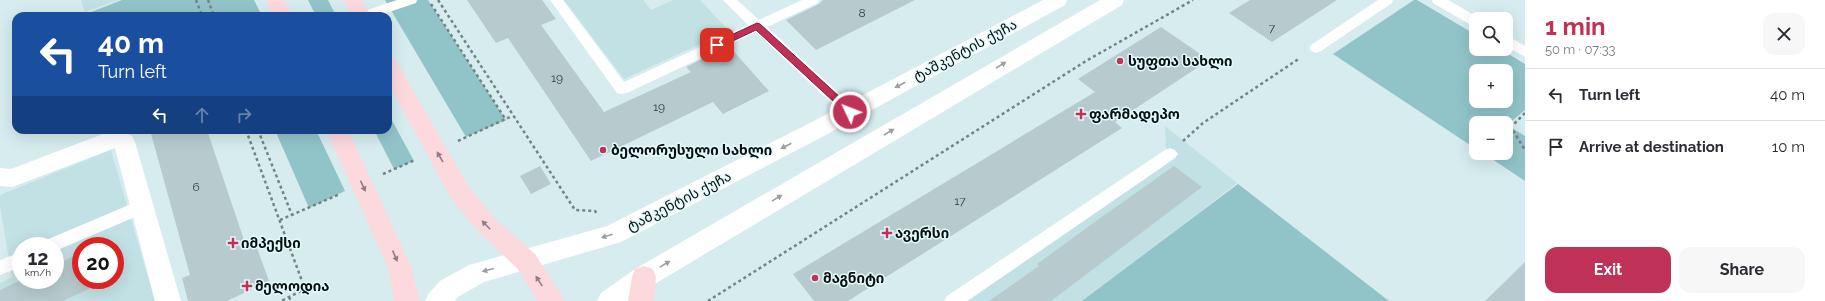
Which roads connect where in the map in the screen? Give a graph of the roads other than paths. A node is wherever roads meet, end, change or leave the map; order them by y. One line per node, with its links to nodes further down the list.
1 (275, 0): 11 (main road)
2 (352, 0): 12 (main road)
3 (411, 0): 13 (lane)
4 (556, 0): 15 (lane)
5 (729, 0): 15 (lane)
6 (813, 0): 15 (lane)
7 (1058, 0): 20 (main road, ტაშკენტის ქუჩა, one-way to 20)
8 (1115, 0): 29 (main road, ტაშკენტის ქუჩა, one-way to 8)
9 (1387, 0): 17 (lane)
10 (1438, 0): 14 (lane)
11 (281, 12)
12 (360, 12)
13 (374, 12)
14 (1469, 18)
15 (757, 26): 20 (lane)
16 (1513, 44): 18 (lane)
17 (1316, 48)
18 (1525, 52)
19 (392, 71): 26 (main road, one-way to 19)
20 (850, 112): 26 (main road, ტაშკენტის ქუჩა, one-way to 26)
21 (339, 134): 31 (main road, one-way to 31)
22 (1170, 154): 36 (lane)
23 (0, 177): 24 (main road)
24 (143, 206): 25 (lane); 30 (main road)
25 (64, 240)
26 (526, 260): 32 (main road, ტაშკენტის ქუჩა, one-way to 32); 33 (main road, one-way to 26)
27 (12, 263): 28 (lane)
28 (0, 268)
29 (644, 277): 34 (main road, ტაშკენტის ქუჩა); 35 (main road)
30 (168, 301)
31 (407, 301)
32 (438, 301)
33 (552, 301)
34 (610, 301)
35 (642, 301)
36 (953, 301)

